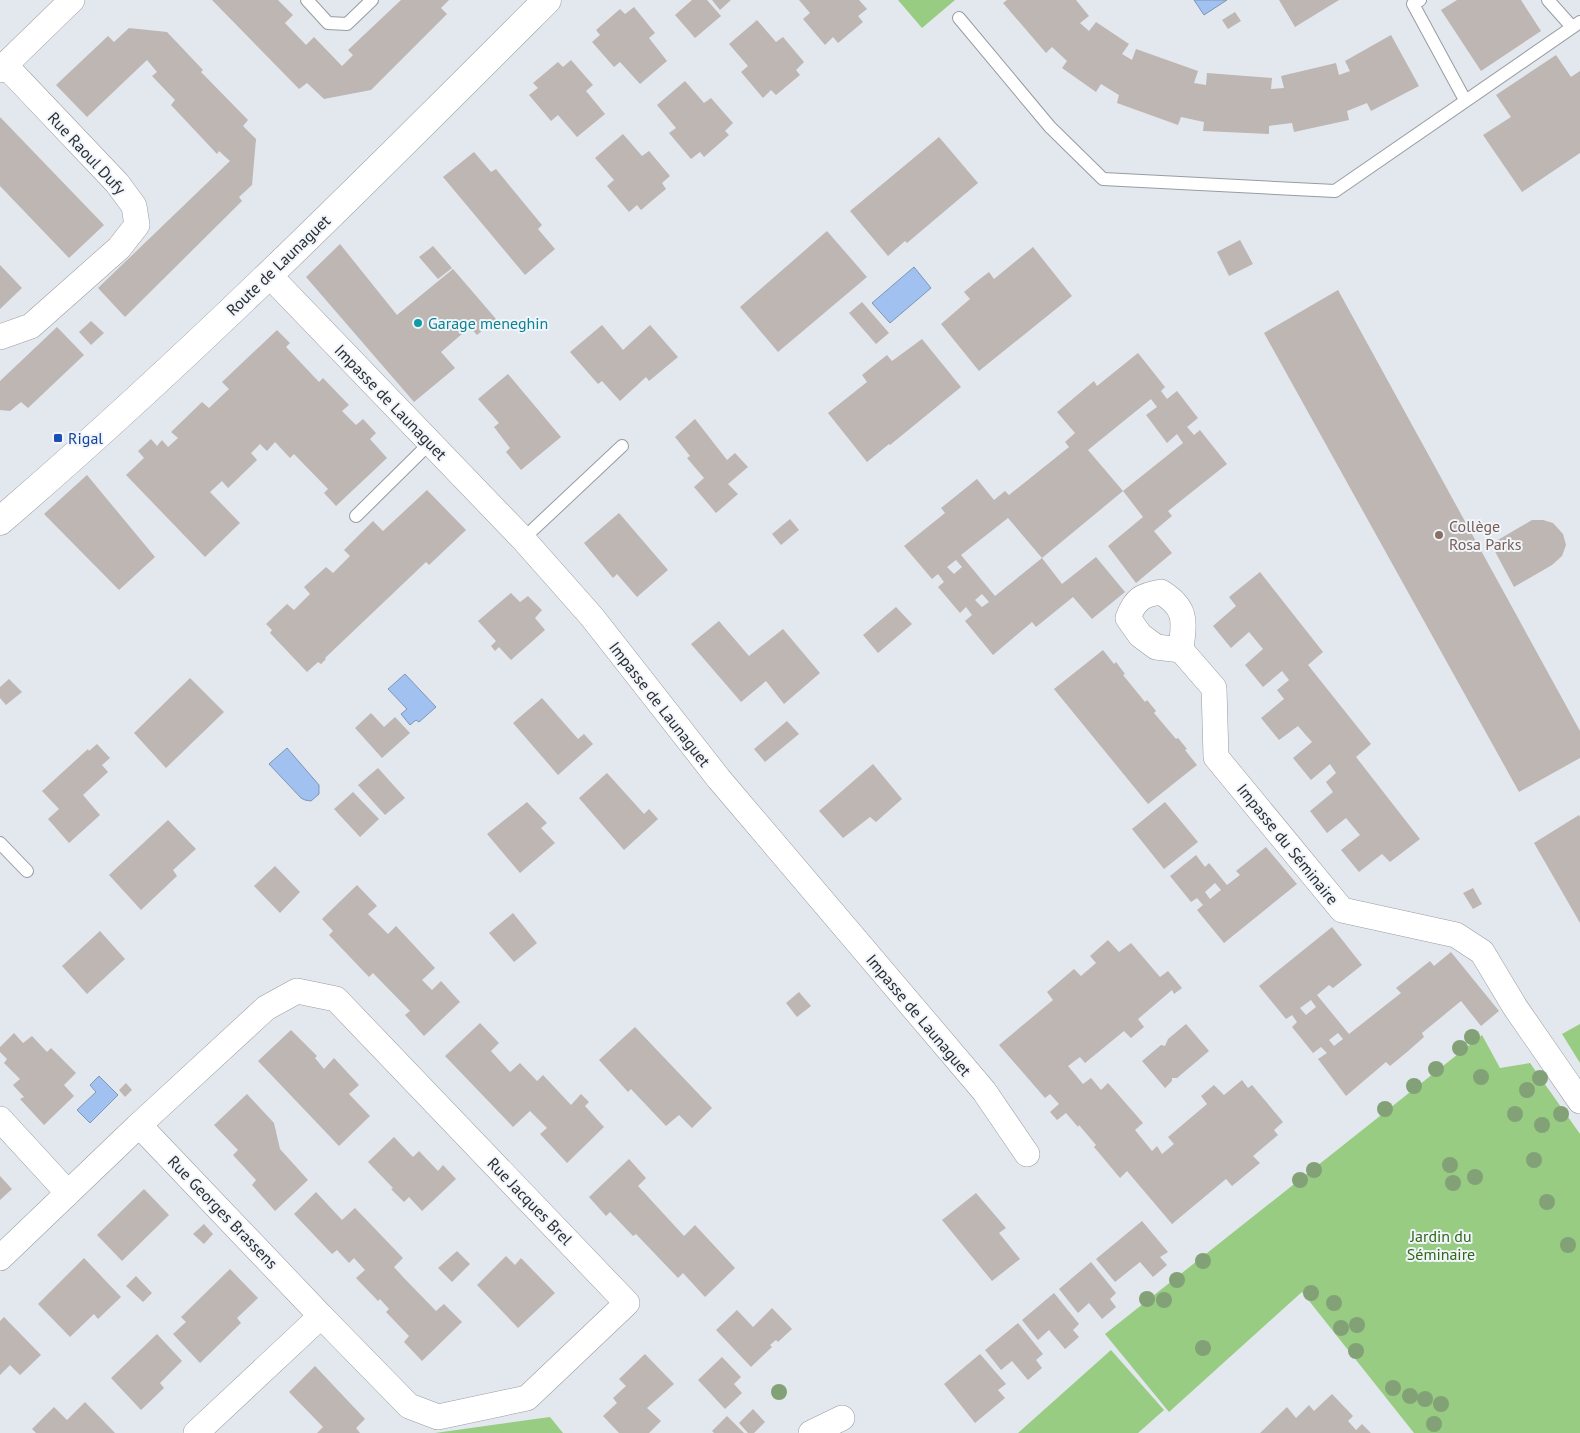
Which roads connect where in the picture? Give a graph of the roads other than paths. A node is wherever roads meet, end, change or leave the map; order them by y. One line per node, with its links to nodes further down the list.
1 (72, 0): 9 (street)
2 (307, 0): 3 (lane)
3 (372, 0)
4 (547, 0): 11 (main road, Route de Launaguet)
5 (1548, 0): 8 (lane)
6 (1414, 1): 10 (lane)
7 (959, 18): 10 (lane)
8 (1576, 24): 10 (lane)
9 (2, 67): 12 (street, Rue Raoul Dufy)
10 (1465, 100)
11 (269, 275): 13 (street, Impasse de Launaguet); 16 (main road, Route de Launaguet)
12 (0, 337)
13 (431, 442): 15 (lane); 17 (street, Impasse de Launaguet)
14 (622, 446): 17 (lane)
15 (356, 516)
16 (0, 521)
17 (523, 539): 24 (street, Impasse de Launaguet)
18 (1181, 650): 21 (street, Impasse du Séminaire)
19 (0, 844): 20 (lane)
20 (27, 871)
21 (1580, 1102)
22 (0, 1119): 25 (street)
23 (139, 1124): 25 (street); 27 (street, Rue Georges Brassens); 27 (street, Rue Jacques Brel)
24 (1027, 1154)
25 (68, 1193): 26 (street)
26 (0, 1258)
27 (321, 1316): 29 (street)
28 (842, 1418): 30 (street)
29 (196, 1433)
30 (811, 1433)

